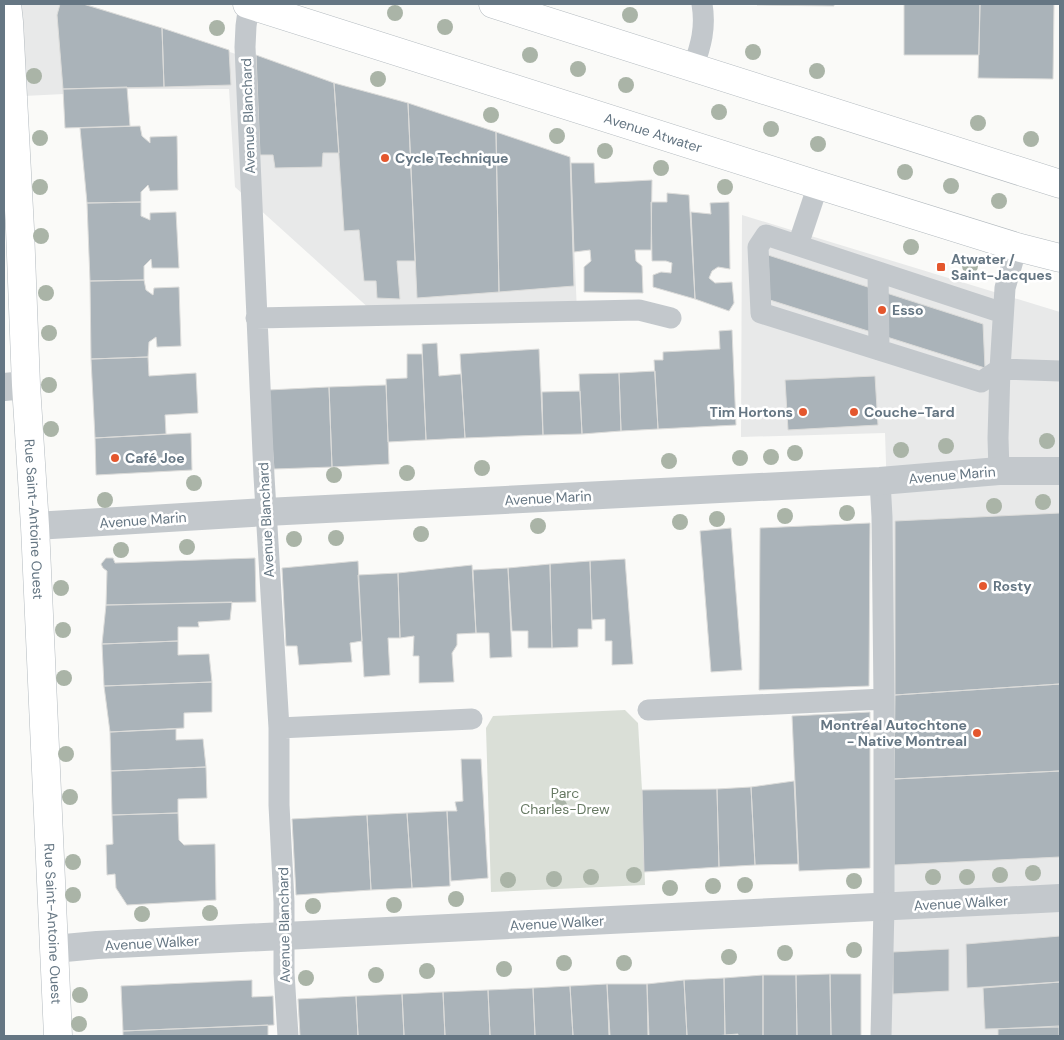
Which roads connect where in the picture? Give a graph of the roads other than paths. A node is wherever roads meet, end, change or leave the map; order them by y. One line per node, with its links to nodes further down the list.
1 (6, 4): 18 (main road, Rue Saint-Antoine Ouest)
2 (248, 4): 7 (main road, Avenue Atwater); 13 (lane, Avenue Blanchard)
3 (495, 4): 5 (main road)
4 (702, 4): 5 (lane)
5 (693, 68): 6 (main road)
6 (1060, 184)
7 (818, 185): 8 (lane); 9 (main road, Avenue Atwater)
8 (798, 245): 11 (lane); 15 (lane)
9 (1017, 247): 10 (main road, Avenue Atwater); 12 (lane)
10 (1060, 258)
11 (878, 272): 12 (lane); 15 (lane)
12 (1003, 313): 16 (lane)
13 (256, 318): 14 (lane); 22 (lane, Avenue Blanchard)
14 (671, 318)
15 (879, 350): 16 (lane)
16 (1000, 369): 17 (lane); 19 (lane)
17 (1060, 371)
18 (15, 386): 23 (main road, Rue Saint-Antoine Ouest)
19 (999, 471): 20 (street, Avenue Marin); 21 (street, Avenue Marin)
20 (1060, 471)
21 (880, 481): 22 (street, Avenue Marin); 24 (lane)
22 (266, 512): 23 (street, Avenue Marin); 27 (lane, Avenue Blanchard)
23 (35, 526): 31 (main road, Rue Saint-Antoine Ouest)
24 (884, 700): 25 (lane); 29 (lane)
25 (648, 710)
26 (472, 719): 27 (lane)
27 (279, 728): 30 (lane, Avenue Blanchard)
28 (1060, 898): 29 (street, Avenue Walker)
29 (884, 907): 30 (street, Avenue Walker); 34 (lane)
30 (284, 936): 31 (street, Avenue Walker); 33 (lane, Avenue Blanchard)
31 (54, 949): 32 (main road, Rue Saint-Antoine Ouest)
32 (58, 1036)
33 (288, 1036)
34 (881, 1036)

